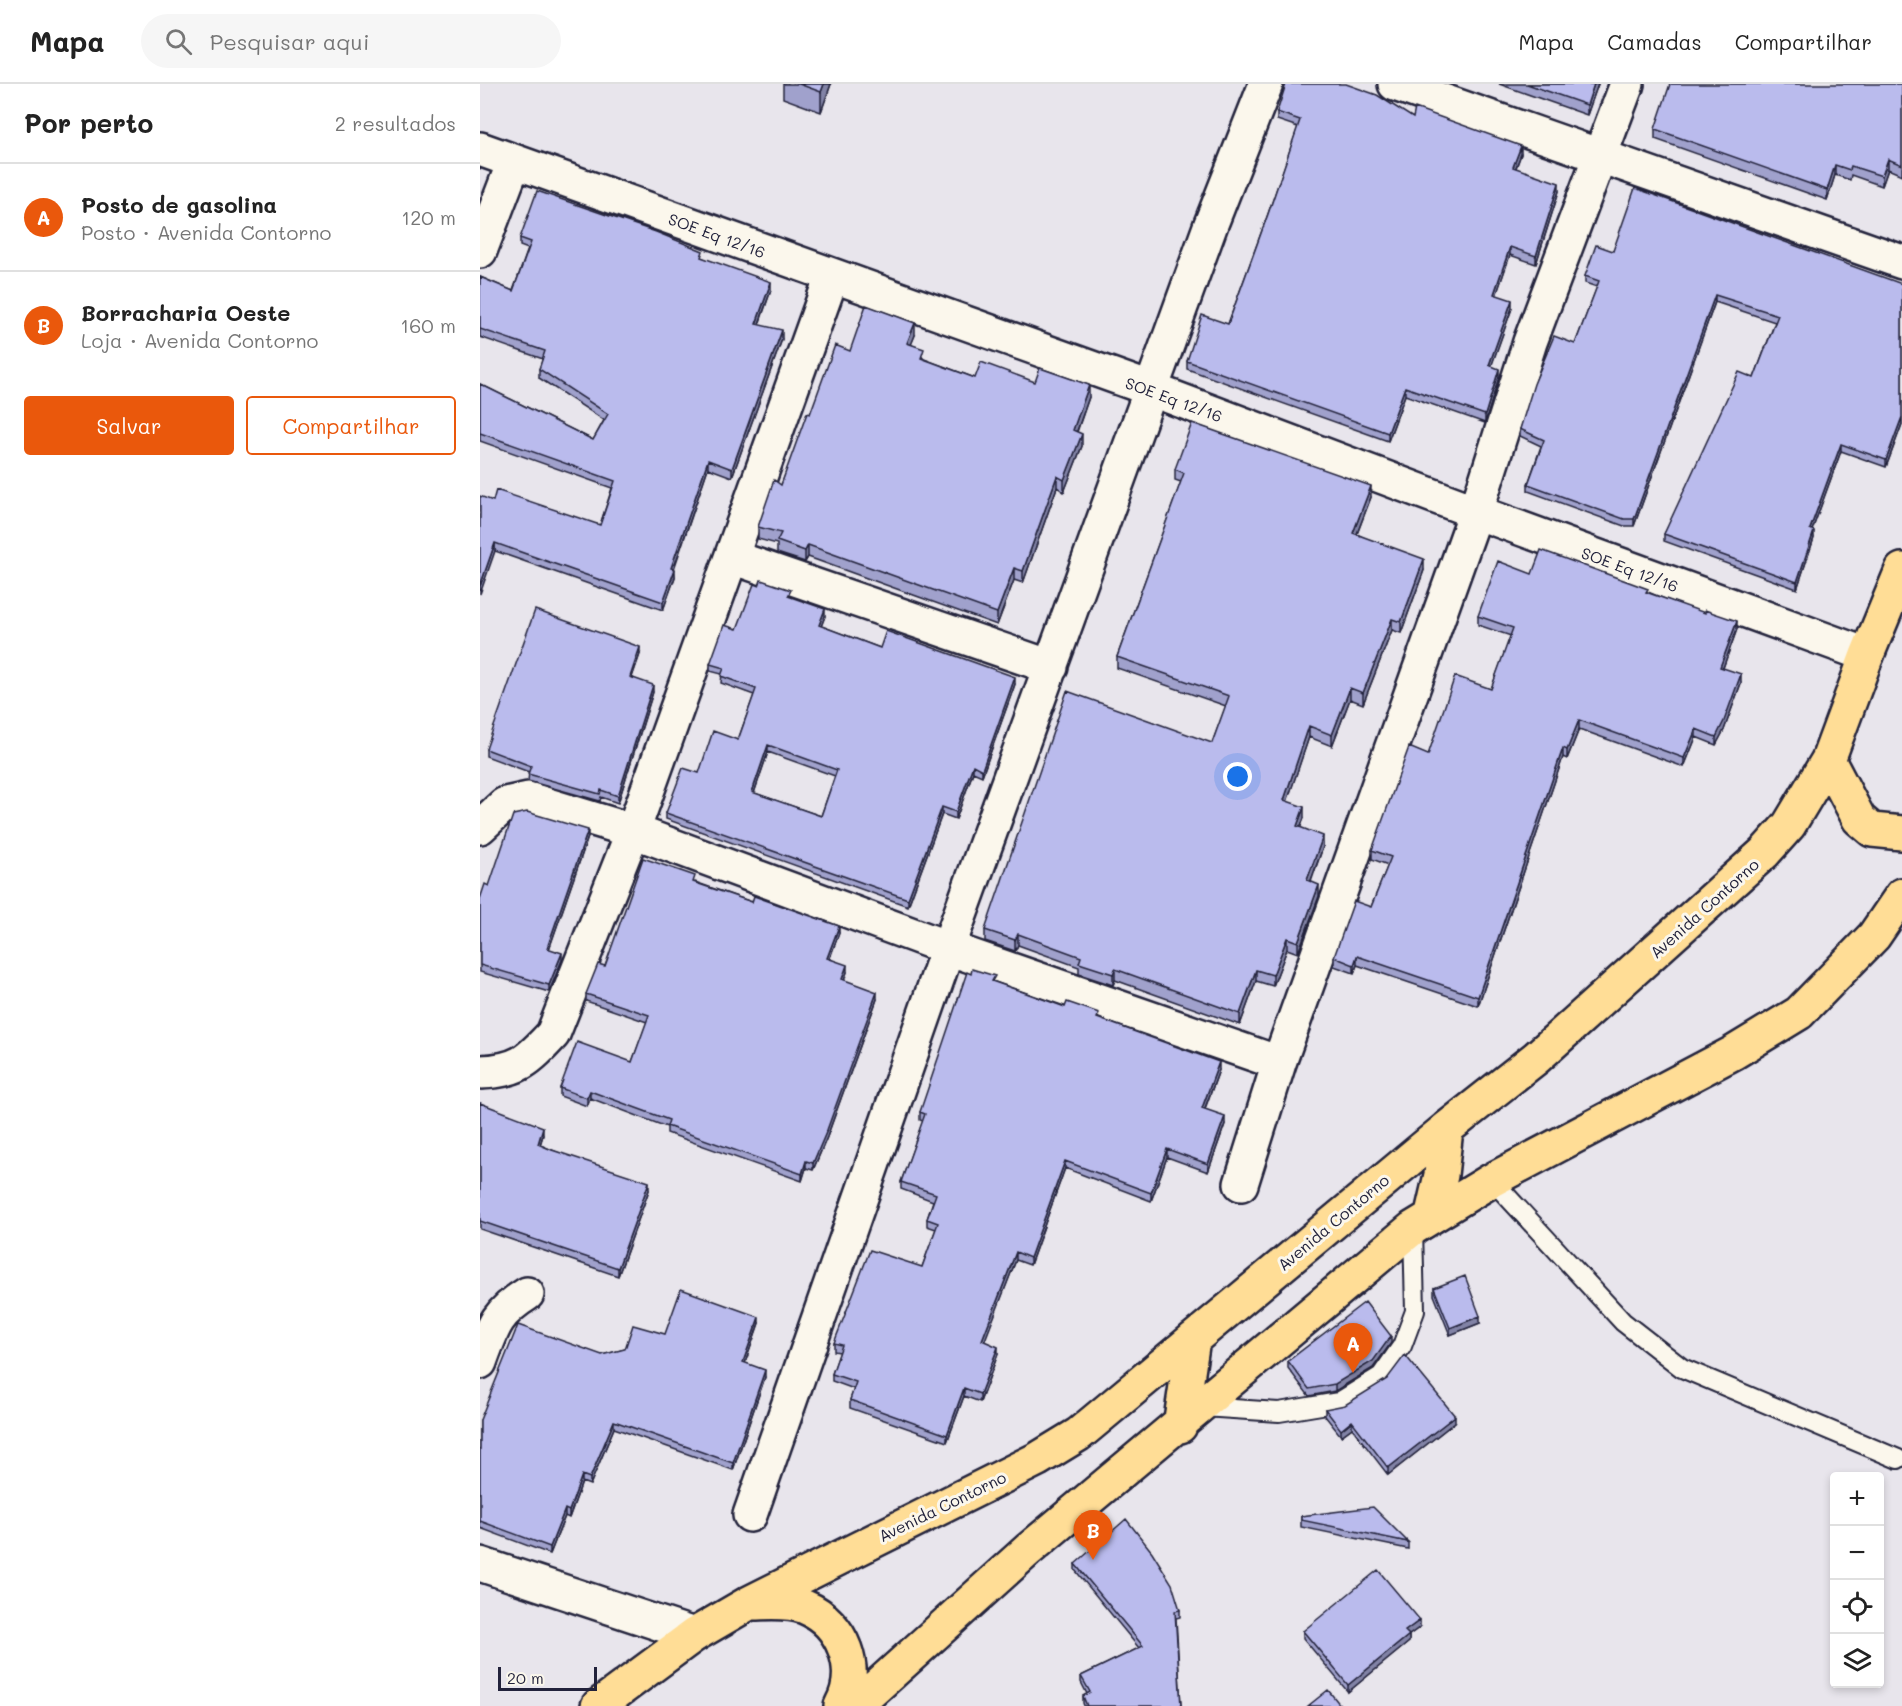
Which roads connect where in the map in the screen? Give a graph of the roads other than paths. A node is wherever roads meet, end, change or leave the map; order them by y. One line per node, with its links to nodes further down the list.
1 (1266, 84): 10 (street)
2 (1395, 84): 5 (street)
3 (1627, 84): 5 (street)
4 (480, 149): 6 (street, SOE Eq 12/16)
5 (1601, 156): 8 (street); 11 (street)
6 (514, 162): 7 (street); 9 (street, SOE Eq 12/16)
7 (480, 251)
8 (1902, 262)
9 (832, 276): 10 (street, SOE Eq 12/16); 12 (street)
10 (1153, 390): 11 (street, SOE Eq 12/16); 15 (street)
11 (1476, 512): 14 (street, SOE Eq 12/16); 22 (street)
12 (732, 557): 15 (street); 18 (street)
13 (1902, 570): 14 (main road, Avenida Contorno)
14 (1867, 655): 16 (main road, Avenida Contorno)
15 (1051, 667): 21 (street)
16 (1828, 760): 19 (main road); 24 (main road, Avenida Contorno)
17 (480, 827): 18 (street)
18 (633, 831): 21 (street); 23 (street)
19 (1902, 833)
20 (1902, 896): 25 (main road)
21 (948, 948): 22 (street); 33 (street)
22 (1279, 1063): 26 (street)
23 (480, 1072)
24 (1446, 1129): 27 (main road); 29 (main road, Avenida Contorno)
25 (1492, 1180): 27 (main road); 32 (lane)
26 (1241, 1184)
27 (1423, 1221): 31 (main road); 31 (lane)
28 (527, 1294): 30 (street)
29 (1193, 1339): 31 (main road); 35 (main road, Avenida Contorno)
30 (480, 1362)
31 (1191, 1416): 39 (main road)
32 (1898, 1459)
33 (750, 1515)
34 (480, 1564): 36 (street)
35 (749, 1603): 36 (main road, Avenida Contorno); 38 (main road)
36 (694, 1635): 37 (main road, Avenida Contorno)
37 (598, 1706)
38 (841, 1706)
39 (855, 1706)

